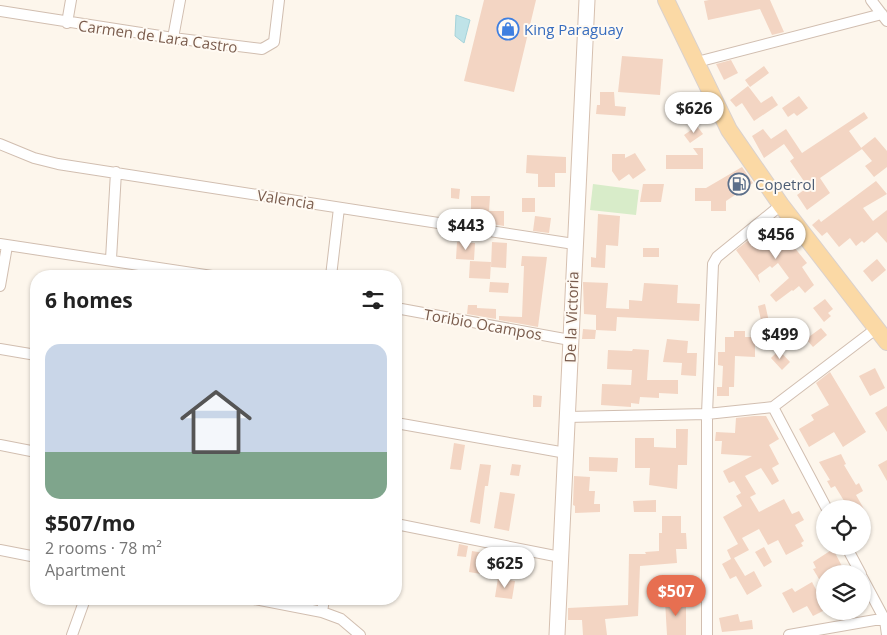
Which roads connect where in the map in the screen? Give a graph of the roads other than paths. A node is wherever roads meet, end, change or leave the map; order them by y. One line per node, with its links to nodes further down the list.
1 (71, 0): 9 (street)
2 (180, 0): 10 (street)
3 (279, 0): 10 (street, Carmen de Lara Castro)
4 (587, 0): 16 (main road, De la Victoria)
5 (666, 0): 11 (main road)
6 (871, 0): 8 (street)
7 (0, 11): 9 (street, Carmen de Lara Castro)
8 (884, 18): 11 (street)
9 (67, 23): 10 (street, Carmen de Lara Castro)
10 (173, 38)
11 (697, 62): 14 (main road)
12 (0, 144): 13 (street, Valencia)
13 (116, 172): 15 (street, Valencia); 18 (street)
14 (781, 205): 23 (main road); 29 (street)
15 (339, 208): 16 (street, Valencia); 20 (street)
16 (574, 244): 24 (main road, De la Victoria)
17 (4, 245): 18 (street); 21 (street)
18 (111, 260): 19 (street)
19 (174, 270)
20 (332, 270)
21 (0, 286)
22 (402, 309): 24 (street, Toribio Ocampos)
23 (877, 328): 25 (main road); 28 (street)
24 (570, 340): 30 (main road, De la Victoria)
25 (887, 342)
26 (0, 348): 27 (street)
27 (30, 354)
28 (773, 407): 29 (street); 35 (street)
29 (707, 414): 30 (street); 49 (street)
30 (567, 417): 34 (main road, De la Victoria)
31 (402, 424): 34 (street)
32 (0, 445): 33 (street)
33 (30, 451)
34 (566, 453): 39 (main road, De la Victoria)
35 (822, 500)
36 (402, 525): 39 (street)
37 (0, 550): 38 (street)
38 (30, 556)
39 (560, 557): 48 (main road, De la Victoria)
40 (871, 592): 45 (street)
41 (83, 605): 46 (street)
42 (285, 605): 44 (street)
43 (323, 605): 44 (street)
44 (322, 612): 47 (street)
45 (886, 619): 50 (street); 51 (street)
46 (72, 635)
47 (360, 635)
48 (557, 635)
49 (707, 635)
50 (789, 635)
51 (887, 635)

